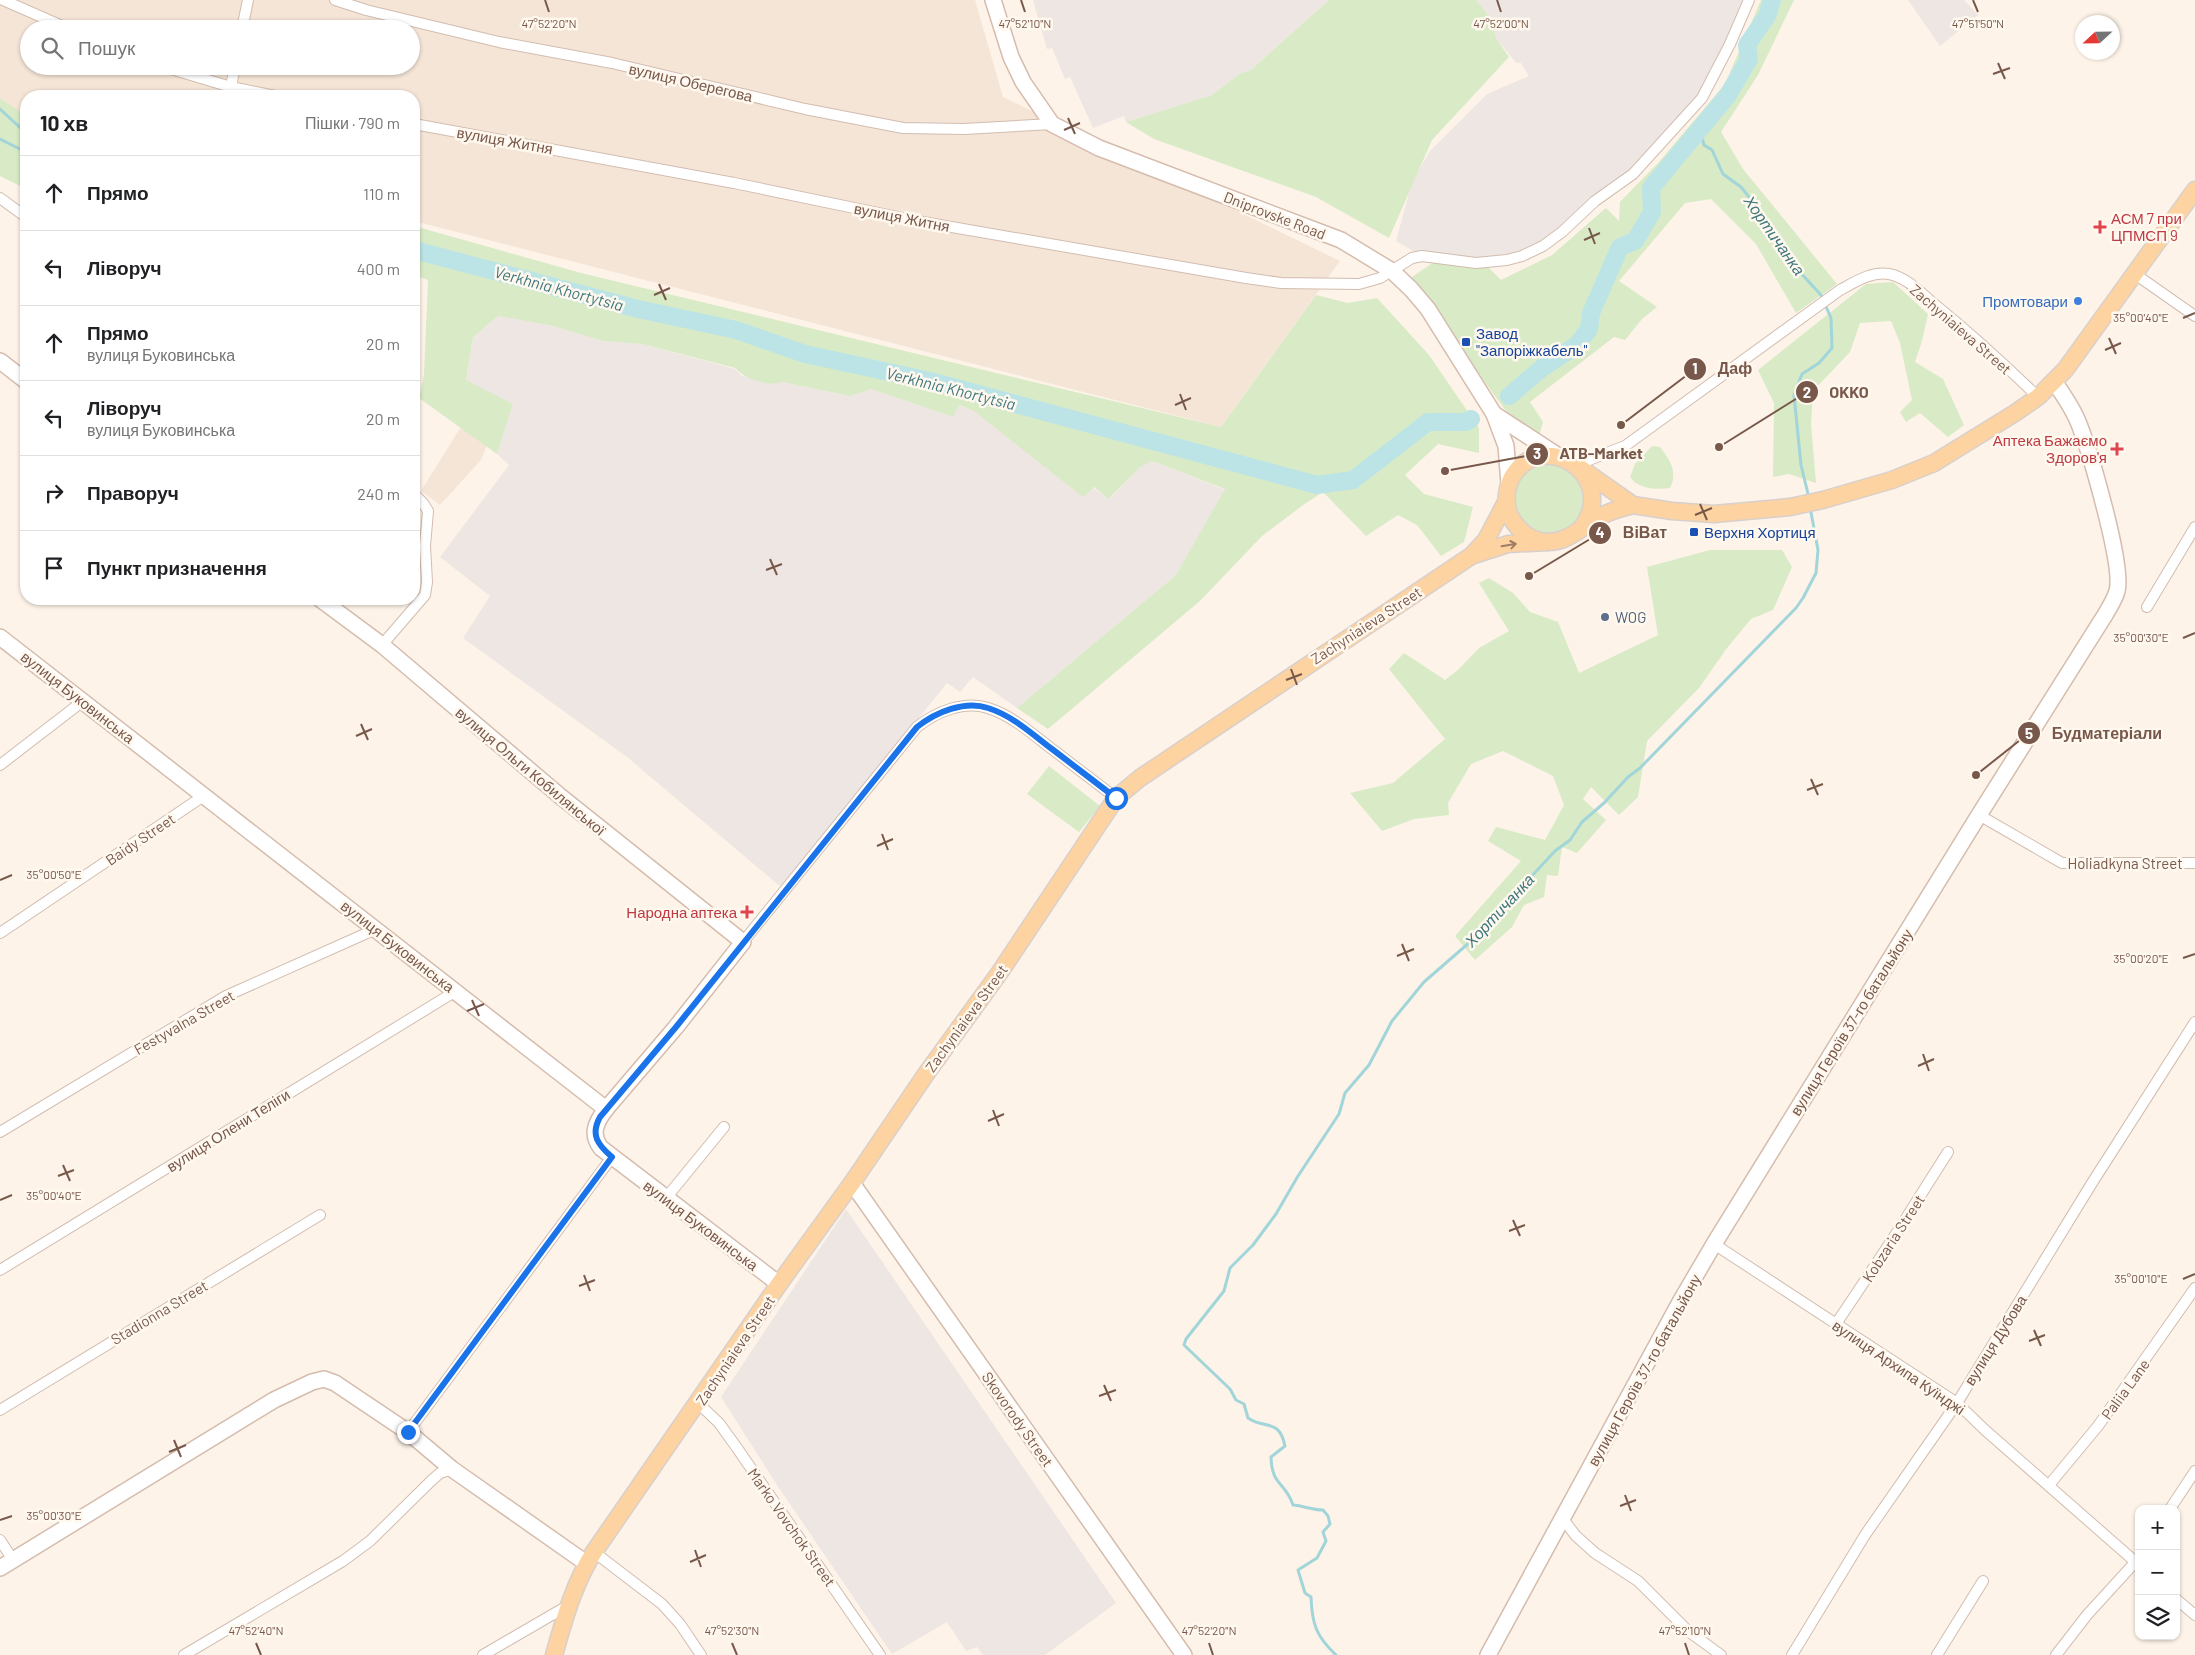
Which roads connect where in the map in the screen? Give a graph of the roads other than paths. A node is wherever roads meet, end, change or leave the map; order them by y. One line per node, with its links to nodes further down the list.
1 (3, 0): 6 (street)
2 (248, 0): 7 (street)
3 (335, 0): 8 (street, вулиця Оберегова)
4 (993, 0): 14 (street, Dniprovske Road)
5 (1749, 0): 19 (street, вулиця Житня)
6 (49, 20)
7 (244, 20)
8 (408, 20)
9 (420, 23): 14 (street, вулиця Оберегова)
10 (191, 75): 12 (street)
11 (233, 75): 12 (street)
12 (231, 87): 13 (street)
13 (246, 90)
14 (1052, 124): 19 (street, Dniprovske Road)
15 (420, 125): 19 (street, вулиця Житня)
16 (2195, 190): 20 (main road)
17 (0, 198): 18 (street)
18 (20, 213)
19 (1392, 271): 26 (street, Dniprovske Road)
20 (2135, 274): 21 (street); 24 (main road)
21 (2195, 316)
22 (0, 361): 23 (street)
23 (20, 376)
24 (2054, 381): 25 (main road); 46 (street, вулиця Героїв 37-го батальйону)
25 (2038, 397): 28 (street, Zachyniaieva Street); 31 (main road)
26 (1494, 414): 27 (street); 29 (street, Dniprovske Road)
27 (1560, 457): 28 (main road); 29 (main road)
28 (1576, 465): 31 (main road); 33 (main road)
29 (1508, 492): 34 (main road); 35 (main road, Zachyniaieva Street)
30 (420, 500): 36 (street)
31 (1633, 505): 33 (main road)
32 (2195, 526): 39 (street)
33 (1581, 528): 34 (main road)
34 (1548, 542): 35 (main road, one-way to 34)
35 (1471, 556): 45 (main road, Zachyniaieva Street)
36 (420, 601)
37 (328, 605): 41 (street, вулиця Ольги Кобилянської)
38 (416, 605): 41 (street)
39 (2147, 607)
40 (0, 637): 42 (street, вулиця Буковинська)
41 (382, 645): 50 (street, вулиця Ольги Кобилянської)
42 (83, 701): 43 (street); 44 (street, вулиця Буковинська)
43 (0, 765)
44 (205, 795): 48 (street, вулиця Буковинська); 49 (street, Baidy Street)
45 (1116, 798): 50 (street); 58 (main road, Zachyniaieva Street)
46 (1979, 815): 47 (street, Holiadkyna Street); 61 (street, вулиця Героїв 37-го батальйону)
47 (2195, 864)
48 (376, 929): 51 (street, вулиця Буковинська); 55 (street, Festyvalna Street)
49 (0, 933)
50 (743, 942): 53 (street)
51 (456, 991): 53 (street, вулиця Буковинська); 62 (street, вулиця Олени Теліги)
52 (2195, 1022): 67 (street, вулиця Дубова)
53 (606, 1109): 57 (street, вулиця Буковинська)
54 (724, 1127): 59 (street)
55 (0, 1132)
56 (1948, 1152): 65 (street, Kobzaria Street)
57 (612, 1157): 59 (street, вулиця Буковинська); 69 (street)
58 (852, 1183): 63 (main road, Zachyniaieva Street); 90 (street, Skovorody Street)
59 (666, 1198): 63 (street, вулиця Буковинська)
60 (320, 1215): 68 (street, Stadionna Street)
61 (1714, 1244): 65 (street, вулиця Архипа Куїнджі); 74 (street, вулиця Героїв 37-го батальйону)
62 (0, 1270)
63 (779, 1284): 66 (main road, Zachyniaieva Street)
64 (2195, 1288): 72 (street, Paliia Lane)
65 (1836, 1324): 67 (street, вулиця Архипа Куїнджі)
66 (698, 1403): 76 (main road, Zachyniaieva Street); 89 (street, Marko Vovchok Street)
67 (1957, 1403): 72 (street, вулиця Архипа Куїнджі); 93 (street, вулиця Дубова)
68 (0, 1410)
69 (408, 1432): 70 (street); 78 (street)
70 (452, 1468): 76 (street); 85 (street)
71 (2195, 1471): 73 (street)
72 (2049, 1485): 77 (street, вулиця Архипа Куїнджі)
73 (2173, 1505)
74 (1563, 1519): 91 (street, вулиця Героїв 37-го батальйону); 92 (street)
75 (0, 1540): 78 (street)
76 (590, 1557): 83 (main road, Zachyniaieva Street); 88 (street)
77 (2135, 1559)
78 (13, 1560): 80 (street)
79 (2135, 1565): 95 (street)
80 (0, 1568)
81 (1983, 1581): 94 (street)
82 (2180, 1601): 84 (street)
83 (569, 1605): 86 (street); 87 (main road, Zachyniaieva Street)
84 (2193, 1611)
85 (184, 1655)
86 (483, 1655)
87 (554, 1655)
88 (701, 1655)
89 (880, 1655)
90 (1184, 1655)
91 (1488, 1655)
92 (1721, 1655)
93 (1792, 1655)
94 (1937, 1655)
95 (2056, 1655)

